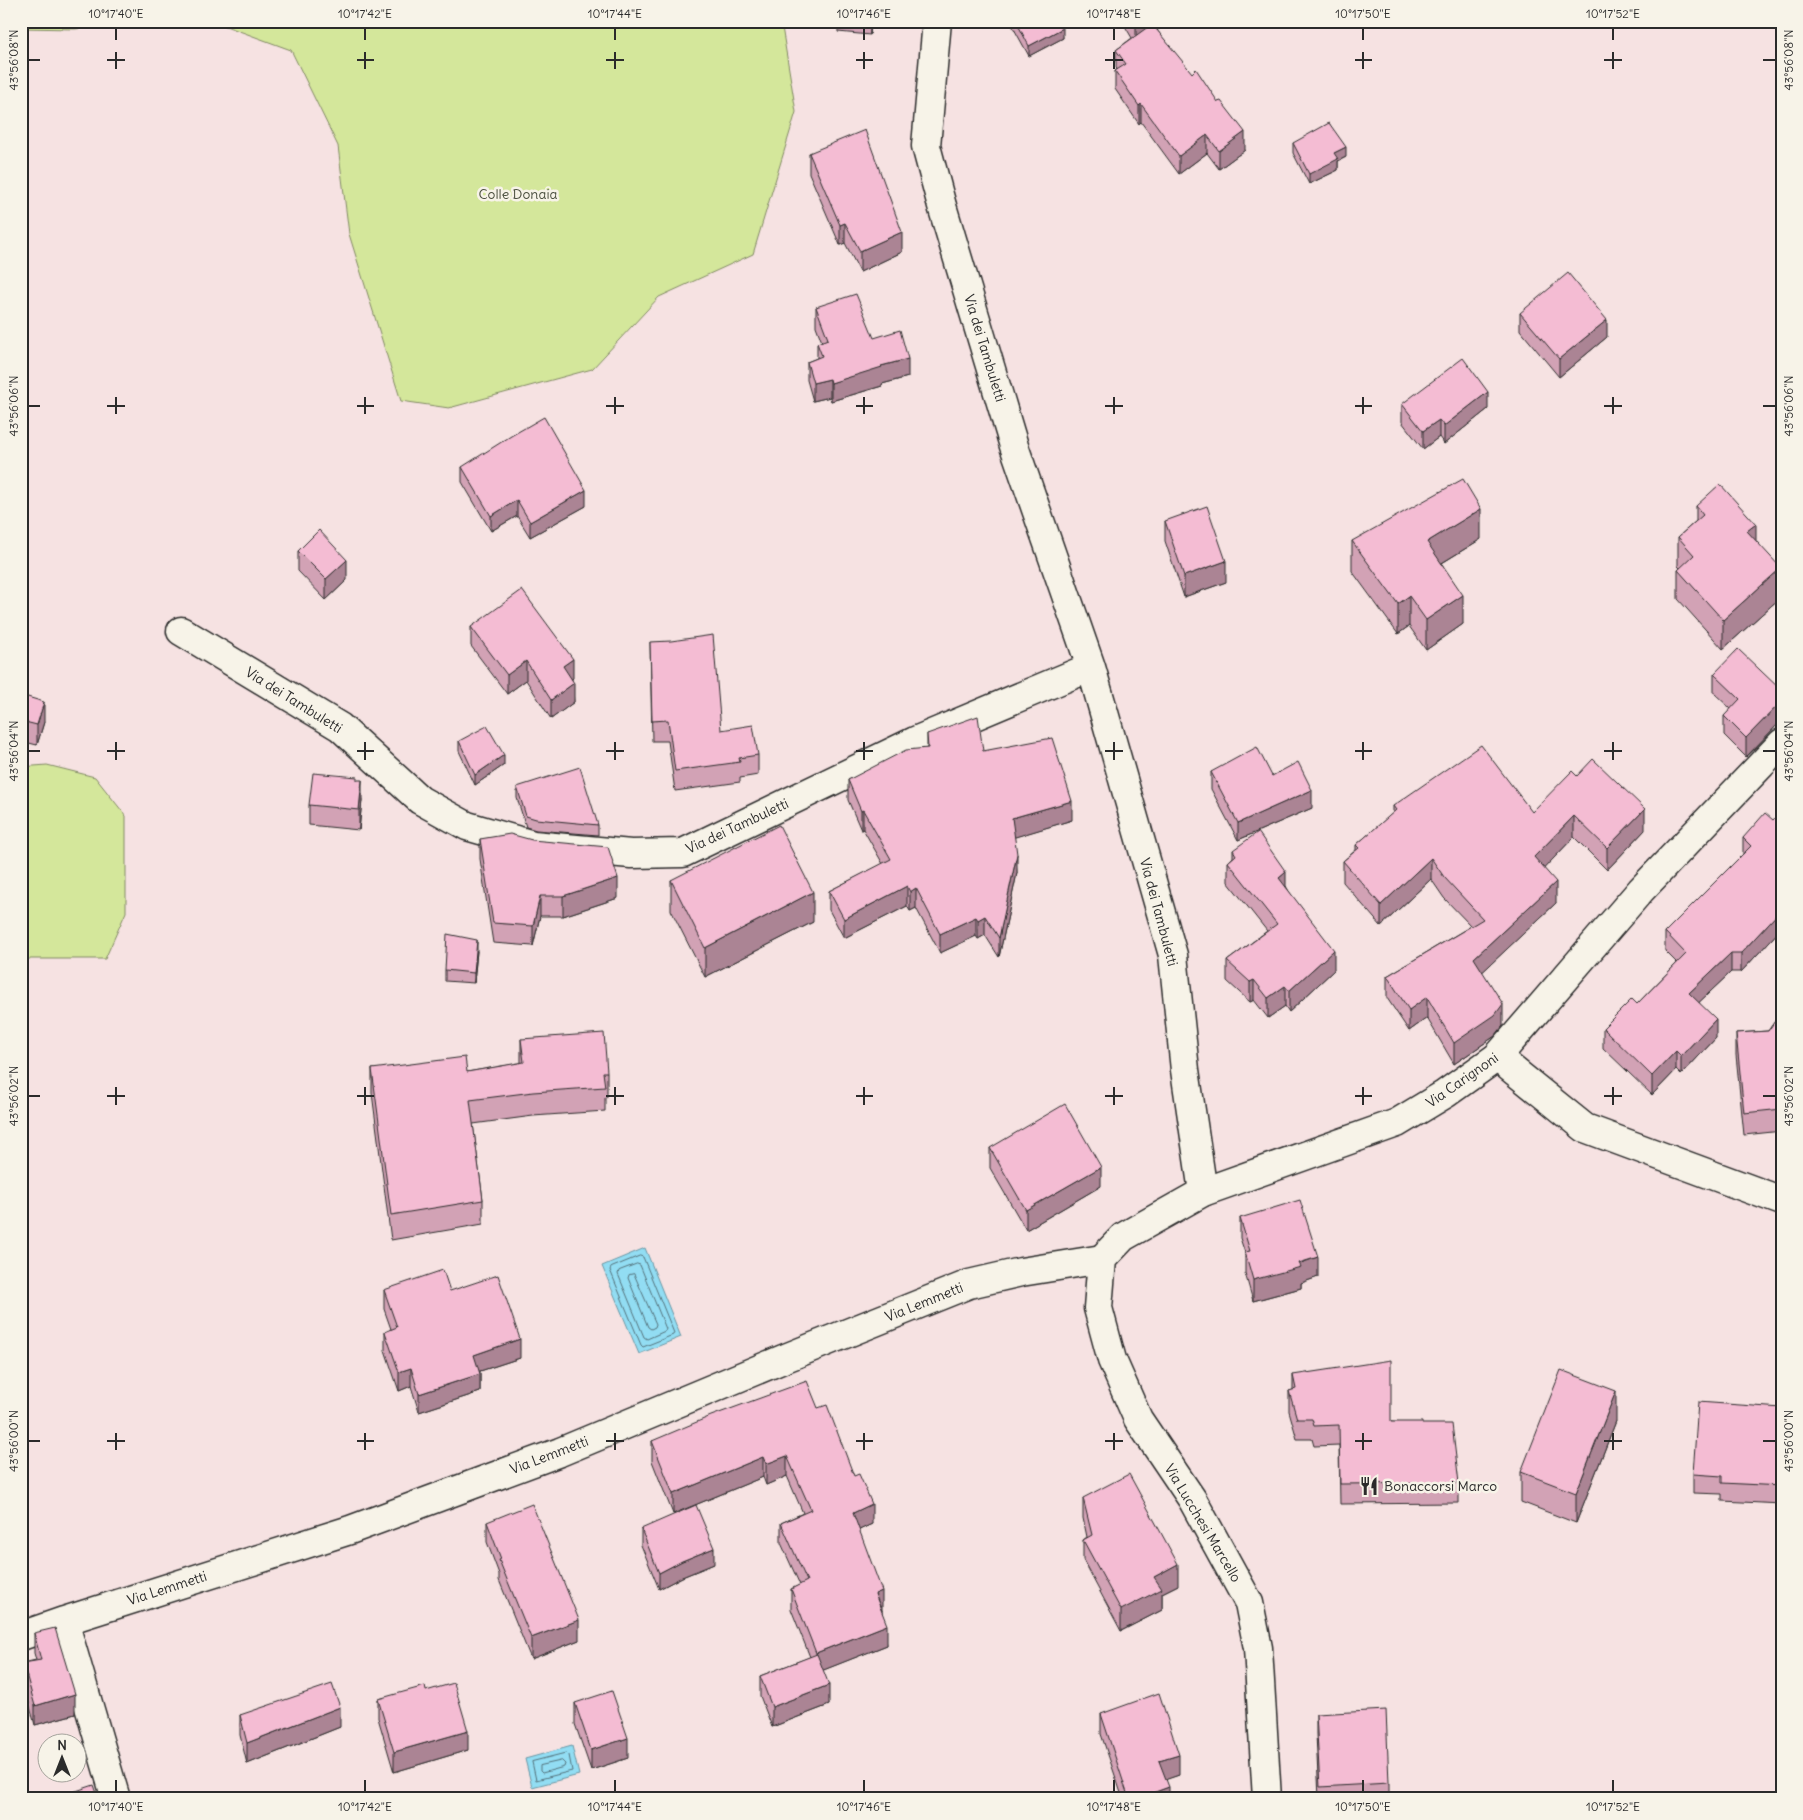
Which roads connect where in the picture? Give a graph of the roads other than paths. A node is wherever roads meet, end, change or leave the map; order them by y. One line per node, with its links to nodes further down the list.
1 (937, 21): 3 (street, Via dei Tambuletti)
2 (181, 631): 3 (street, Via dei Tambuletti)
3 (1091, 667): 6 (street, Via dei Tambuletti)
4 (1782, 743): 5 (street, Via Carignoni)
5 (1498, 1057): 6 (street, Via Carignoni); 7 (street)
6 (1203, 1192): 8 (street, Via Carignoni)
7 (1782, 1201)
8 (1102, 1259): 9 (street, Via Lemmetti); 12 (street, Via Lucchesi Marcello)
9 (64, 1621): 10 (street, Via Lemmetti); 11 (street)
10 (21, 1636)
11 (116, 1799)
12 (1267, 1799)

